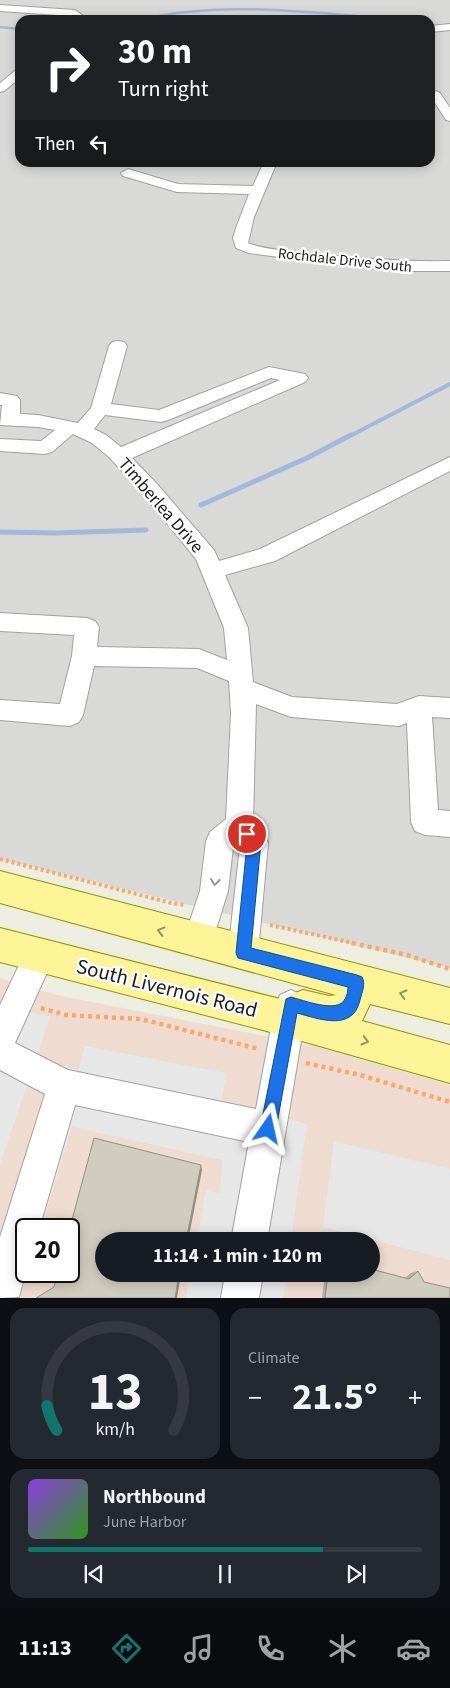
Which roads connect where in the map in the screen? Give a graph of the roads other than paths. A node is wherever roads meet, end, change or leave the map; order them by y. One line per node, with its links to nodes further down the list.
1 (0, 8): 2 (street)
2 (79, 15)
3 (450, 27): 4 (street)
4 (435, 28)
5 (15, 76): 6 (street)
6 (0, 89)
7 (435, 95): 8 (street)
8 (450, 95)
9 (435, 98): 10 (street)
10 (450, 117)
11 (269, 167): 13 (street)
12 (128, 173): 13 (street)
13 (260, 190): 14 (street, Rochdale Drive South)
14 (450, 266)
15 (118, 346): 17 (street)
16 (0, 399): 18 (street)
17 (100, 409): 19 (street); 21 (street)
18 (6, 419): 19 (street, Timberlea Drive)
19 (76, 429): 20 (street); 21 (street, Timberlea Drive)
20 (0, 445)
21 (118, 456): 23 (street, Timberlea Drive)
22 (450, 463): 23 (street)
23 (212, 571): 26 (street, Timberlea Drive)
24 (0, 622): 25 (street)
25 (84, 656): 26 (street); 29 (street)
26 (241, 681): 27 (street); 31 (street, Timberlea Drive)
27 (418, 706): 28 (street); 30 (street)
28 (450, 708)
29 (0, 710)
30 (450, 824)
31 (239, 825): 35 (street, one-way to 35); 37 (street)
32 (0, 887): 34 (main road)
33 (0, 906): 34 (main road)
34 (126, 921): 35 (main road, one-way to 34)
35 (198, 941): 37 (main road)
36 (0, 945): 38 (main road, South Livernois Road)
37 (243, 953): 39 (main road)
38 (40, 955): 41 (main road, South Livernois Road); 42 (street)
39 (357, 982): 40 (main road, one-way to 39); 41 (main road)
40 (450, 1006)
41 (289, 1011): 44 (main road, South Livernois Road, one-way to 44); 46 (street)
42 (0, 1040)
43 (0, 1053): 45 (street)
44 (450, 1064)
45 (64, 1086): 46 (street); 49 (street)
46 (268, 1129): 47 (street)
47 (251, 1232)
48 (243, 1282): 50 (street)
49 (0, 1297)
50 (240, 1298)

